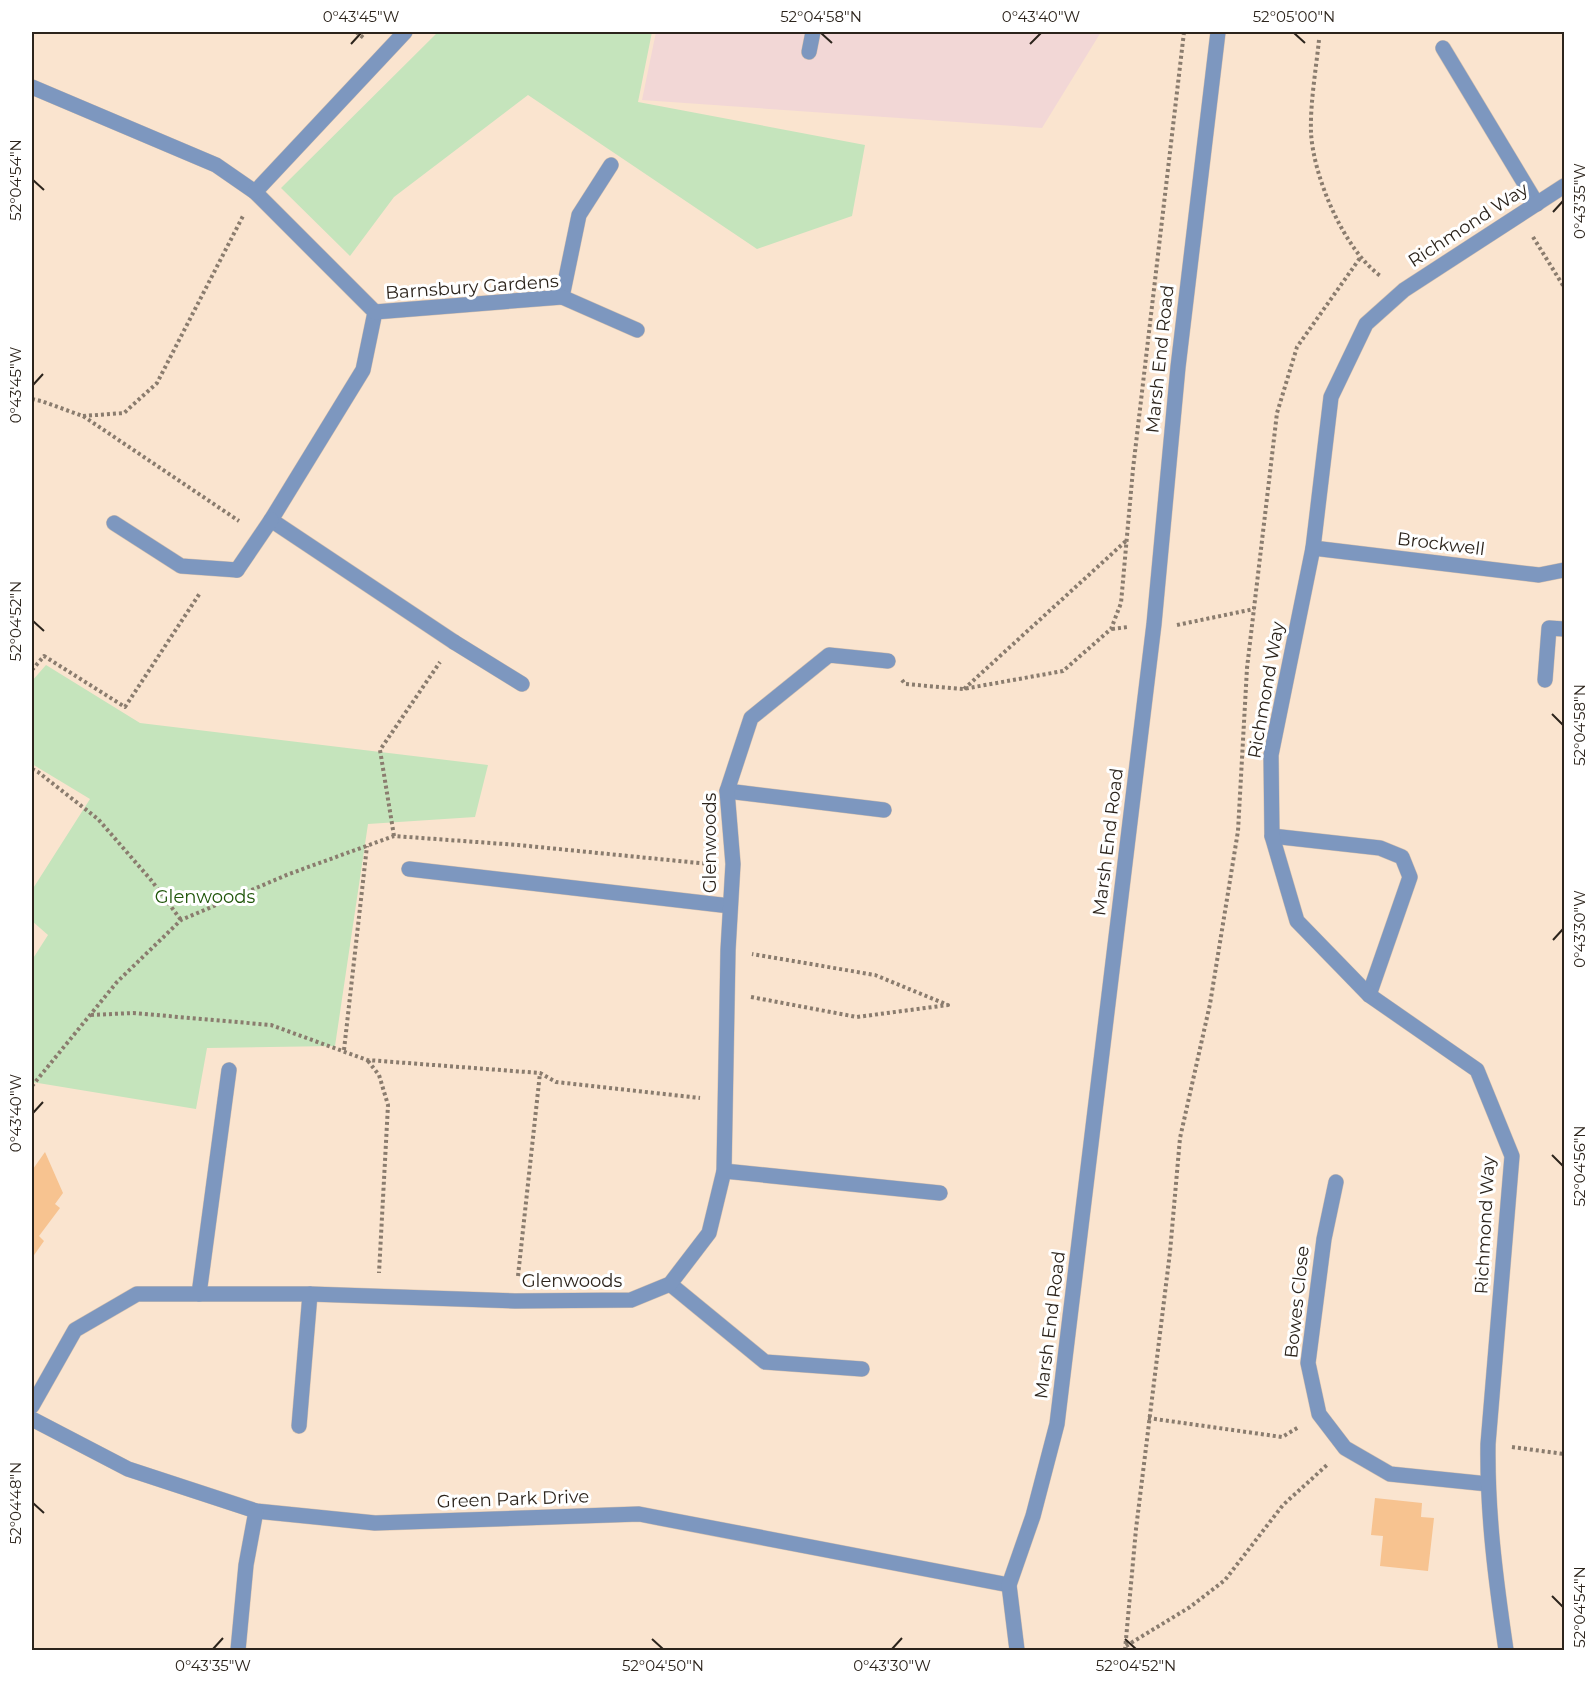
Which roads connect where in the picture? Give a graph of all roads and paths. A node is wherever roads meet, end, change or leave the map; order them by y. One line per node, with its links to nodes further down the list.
1 (404, 32): 11 (street)
2 (813, 32): 7 (street)
3 (1184, 32): 25 (path)
4 (1218, 32): 30 (street, Marsh End Road)
5 (1319, 40): 14 (path)
6 (1443, 48): 12 (street)
7 (809, 52)
8 (32, 87): 11 (street, Barnsbury Gardens)
9 (611, 165): 17 (street)
10 (1564, 186): 12 (street, Richmond Way)
11 (255, 192): 18 (street, Barnsbury Gardens); 21 (path)
12 (1537, 204): 13 (street, Richmond Way)
13 (1520, 215): 15 (path); 16 (street, Richmond Way)
14 (1360, 258): 16 (path); 29 (path)
15 (1564, 287)
16 (1404, 290): 26 (street, Richmond Way)
17 (562, 297): 18 (street, Barnsbury Gardens); 19 (street, Barnsbury Gardens)
18 (375, 312): 22 (street, Barnsbury Gardens)
19 (637, 330)
20 (32, 399): 21 (path)
21 (83, 416): 24 (path)
22 (271, 520): 24 (street, Barnsbury Gardens); 33 (street)
23 (114, 523): 27 (street)
24 (261, 535): 27 (street, Barnsbury Gardens)
25 (1127, 540): 31 (path); 38 (path)
26 (1313, 548): 28 (street, Brockwell); 43 (street, Richmond Way)
27 (216, 569): 35 (path)
28 (1564, 570)
29 (1254, 609): 30 (path); 70 (path)
30 (1154, 624): 31 (path); 78 (street, Marsh End Road)
31 (1111, 629): 38 (path)
32 (1564, 629): 36 (street)
33 (454, 642): 37 (street); 42 (path)
34 (888, 660): 38 (path); 40 (street, Glenwoods)
35 (32, 670)
36 (1545, 680)
37 (522, 684)
38 (963, 689)
39 (32, 769): 48 (path)
40 (727, 791): 41 (street); 45 (street, Glenwoods)
41 (884, 810)
42 (394, 836): 44 (path); 45 (path)
43 (1272, 836): 51 (street, Richmond Way); 51 (street)
44 (367, 846): 48 (path); 53 (path)
45 (733, 864): 47 (street, Glenwoods)
46 (409, 869): 47 (street)
47 (730, 906): 49 (street, Glenwoods)
48 (181, 920): 52 (path)
49 (728, 950): 50 (street, Glenwoods); 50 (path)
50 (727, 993): 58 (street, Glenwoods)
51 (1369, 996): 73 (street, Richmond Way)
52 (90, 1015): 53 (path); 57 (path)
53 (344, 1050): 54 (path)
54 (367, 1060): 56 (path); 65 (path)
55 (229, 1070): 63 (street)
56 (540, 1073): 58 (path); 66 (path)
57 (32, 1086)
58 (726, 1100): 59 (street, Glenwoods)
59 (724, 1171): 61 (street); 62 (street, Glenwoods)
60 (1336, 1182): 69 (street, Bowes Close)
61 (940, 1193)
62 (670, 1284): 66 (street, Glenwoods); 67 (street)
63 (199, 1294): 64 (street, Glenwoods); 68 (street, Glenwoods)
64 (310, 1294): 65 (street, Glenwoods); 72 (street)
65 (378, 1295): 66 (street, Glenwoods)
66 (515, 1301)
67 (862, 1370)
68 (32, 1406)
69 (1319, 1414): 70 (path); 74 (street, Bowes Close)
70 (1148, 1418): 79 (path)
71 (32, 1419): 77 (street, Green Park Drive)
72 (299, 1426)
73 (1488, 1444): 75 (path); 76 (street, Richmond Way)
74 (1345, 1448): 76 (street, Bowes Close); 79 (path)
75 (1564, 1454)
76 (1488, 1484): 82 (street, Richmond Way)
77 (256, 1511): 78 (street, Green Park Drive); 80 (street)
78 (1009, 1585): 81 (street, Marsh End Road)
79 (1125, 1648)
80 (238, 1650)
81 (1017, 1650)
82 (1506, 1650)

